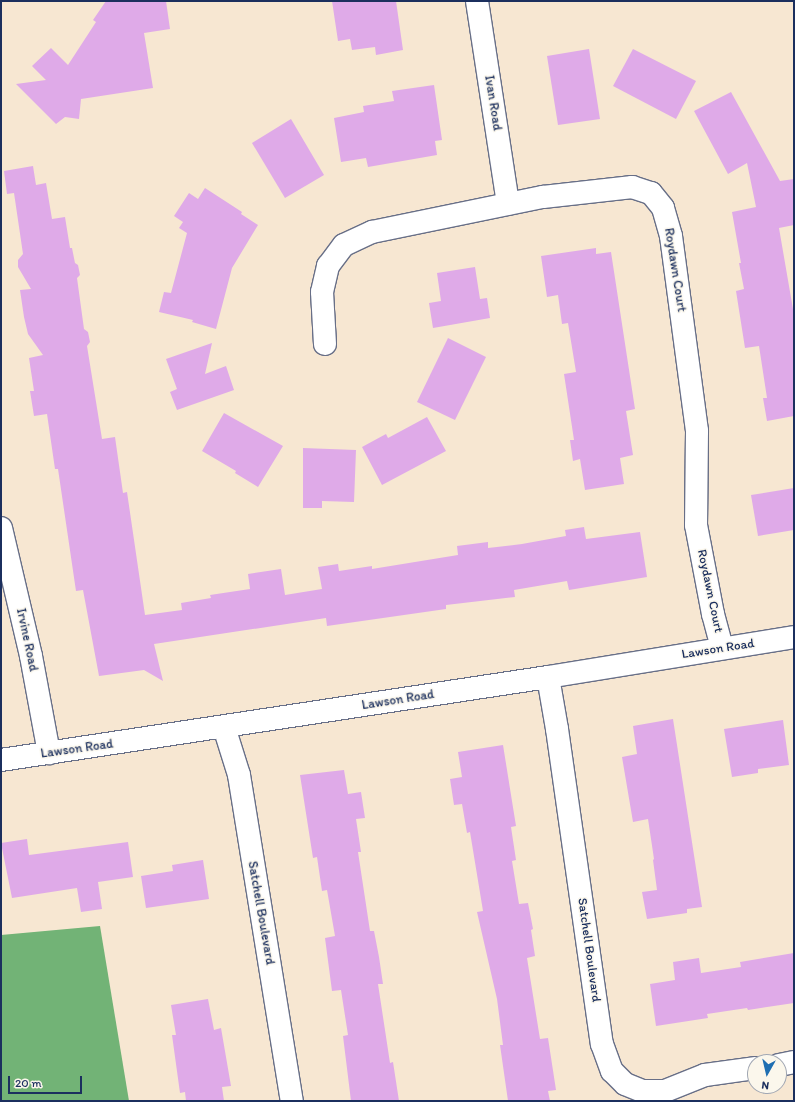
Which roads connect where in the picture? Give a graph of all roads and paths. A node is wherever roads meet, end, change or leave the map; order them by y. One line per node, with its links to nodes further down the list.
1 (477, 1): 2 (street, Ivan Road)
2 (508, 204): 3 (street, Roydawn Court); 6 (street, Roydawn Court)
3 (325, 344)
4 (1, 528): 9 (street, Irvine Road)
5 (794, 637): 6 (street, Lawson Road)
6 (722, 648): 7 (street, Lawson Road)
7 (548, 677): 8 (street, Lawson Road); 11 (street, Satchell Boulevard)
8 (224, 727): 9 (street, Lawson Road); 12 (street, Satchell Boulevard)
9 (49, 753): 10 (street, Lawson Road)
10 (1, 760)
11 (747, 1069)
12 (292, 1101)

